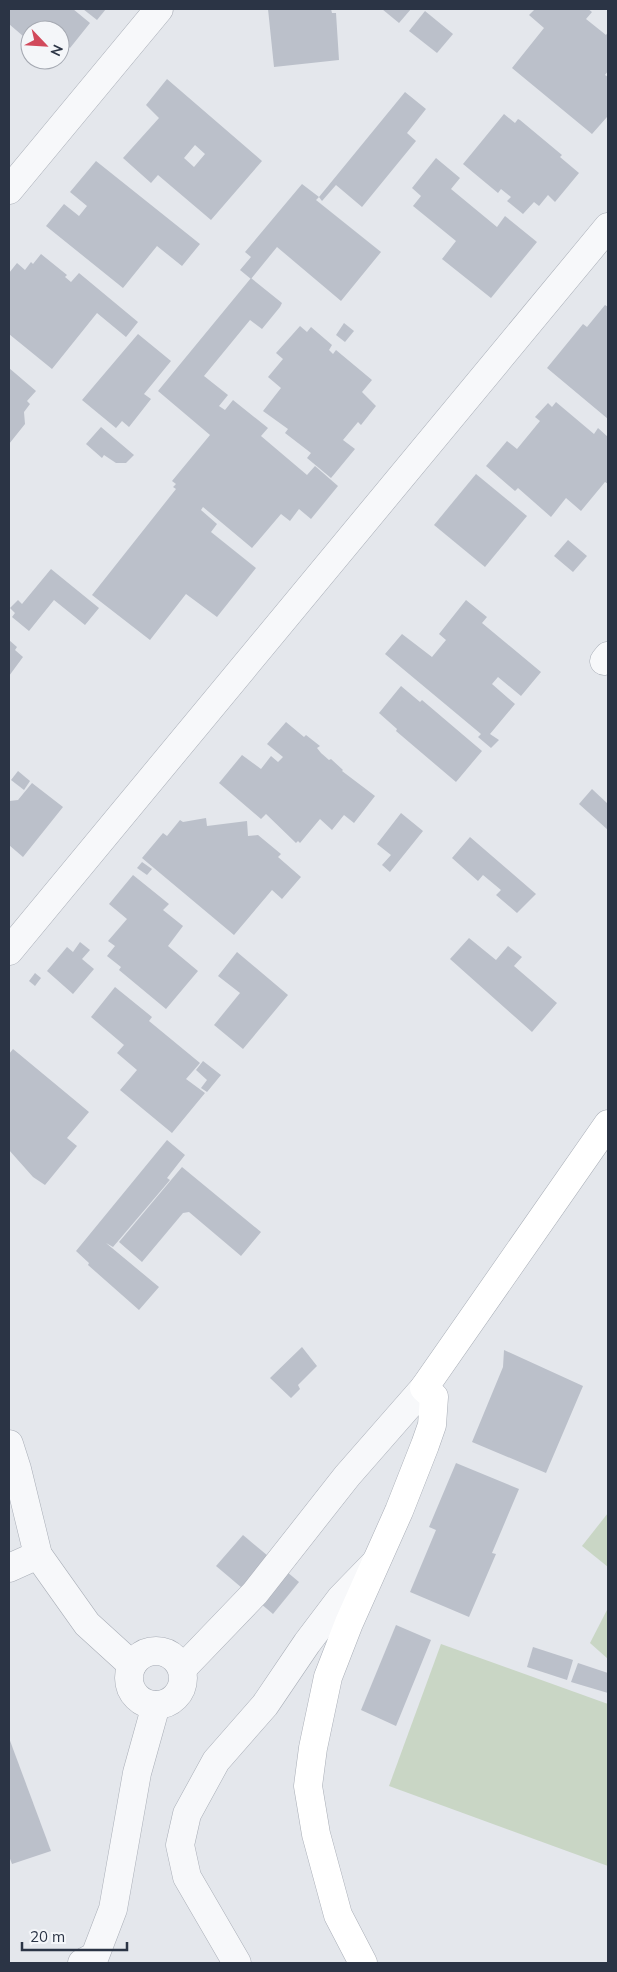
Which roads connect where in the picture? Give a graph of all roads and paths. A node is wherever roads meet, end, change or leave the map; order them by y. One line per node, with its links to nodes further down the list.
1 (159, 9): 2 (street)
2 (9, 190)
3 (608, 227): 4 (street)
4 (9, 951)
5 (608, 1124): 6 (street)
6 (424, 1388): 9 (street); 12 (street)
7 (9, 1444): 8 (street)
8 (38, 1555): 10 (street); 11 (street)
9 (378, 1560): 14 (street); 18 (street)
10 (9, 1568)
11 (132, 1665): 12 (street); 13 (street)
12 (182, 1669): 13 (street)
13 (156, 1705): 15 (street)
14 (221, 1936): 16 (street); 17 (street)
15 (82, 1963)
16 (215, 1963)
17 (237, 1963)
18 (363, 1963)

